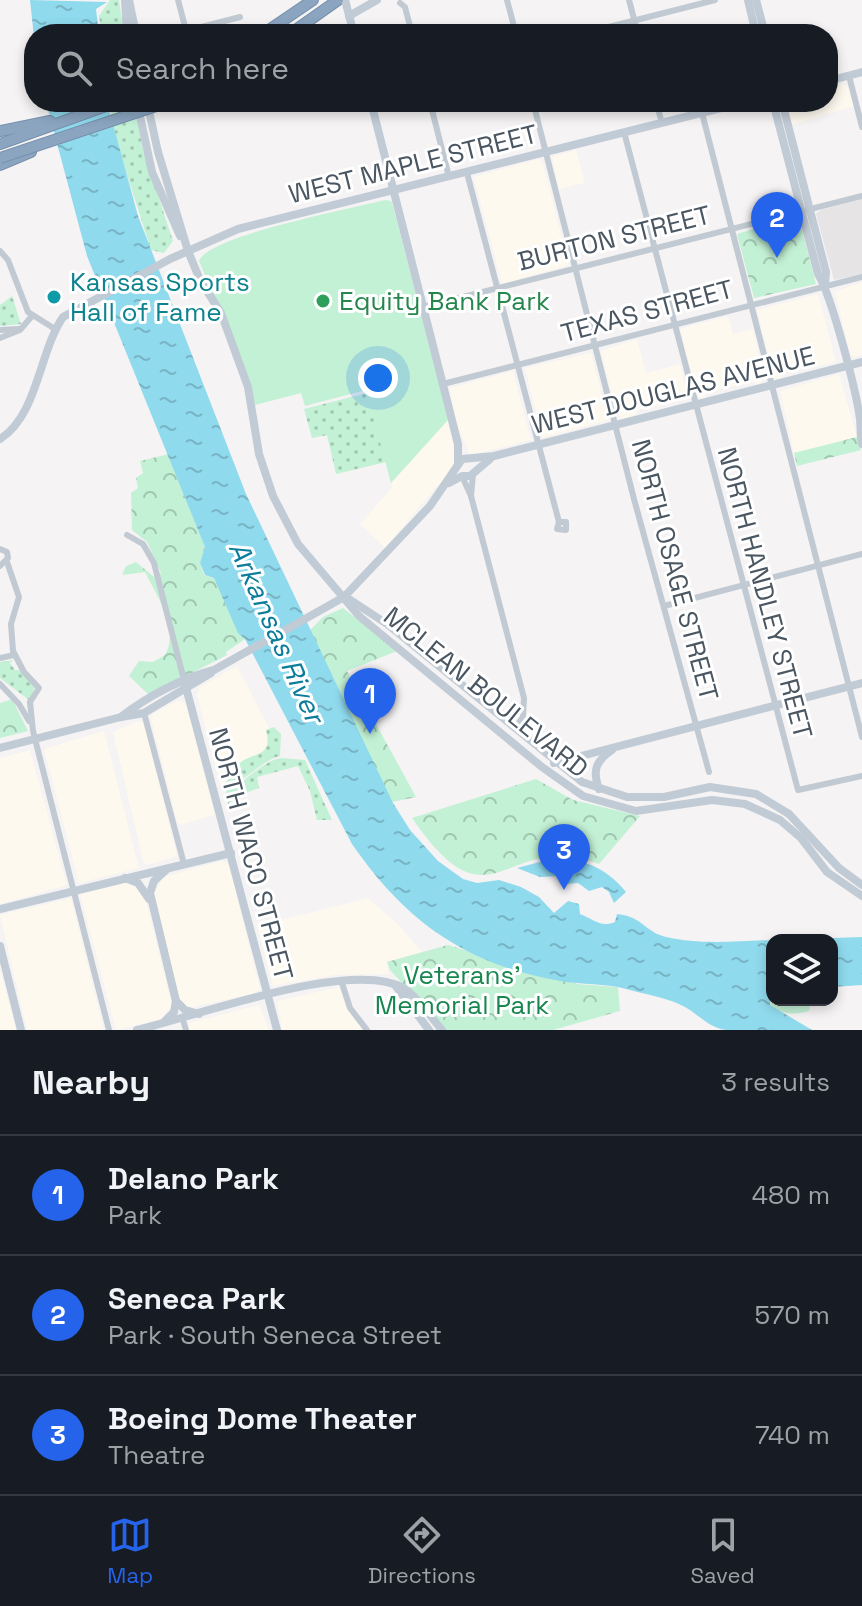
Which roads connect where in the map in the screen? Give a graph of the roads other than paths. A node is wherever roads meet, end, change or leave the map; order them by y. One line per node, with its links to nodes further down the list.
1 (127, 0): 16 (street); 17 (street)
2 (178, 0): 18 (street)
3 (313, 0): 20 (highway)
4 (338, 0): 21 (highway)
5 (345, 0): 13 (street)
6 (377, 0): 13 (street)
7 (507, 0): 24 (street)
8 (629, 0): 15 (street)
9 (715, 0): 15 (street)
10 (748, 0): 27 (street)
11 (756, 0): 28 (street)
12 (400, 3): 23 (street)
13 (349, 16): 22 (street)
14 (240, 17): 19 (street)
15 (635, 21): 25 (street); 26 (street)
16 (127, 24)
17 (133, 24)
18 (184, 24)
19 (215, 24)
20 (278, 24)
21 (304, 24)
22 (351, 24)
23 (409, 24)
24 (513, 24)
25 (623, 24)
26 (636, 24)
27 (754, 24)
28 (762, 24)
29 (862, 72): 30 (street)
30 (849, 76): 31 (street); 45 (street)
31 (838, 79)
32 (139, 112): 61 (street)
33 (140, 112): 48 (highway, bridge)
34 (149, 112): 61 (street)
35 (374, 112): 55 (street)
36 (433, 112): 54 (street)
37 (535, 112): 50 (street, NORTH OSAGE STREET)
38 (659, 112): 44 (street)
39 (706, 112): 43 (street, WEST MAPLE STREET)
40 (776, 112): 57 (street)
41 (784, 112): 57 (street)
42 (87, 113): 46 (highway); 49 (highway)
43 (702, 113): 44 (street, WEST MAPLE STREET); 58 (street)
44 (662, 123): 47 (street, WEST MAPLE STREET)
45 (862, 127)
46 (0, 131)
47 (624, 132): 50 (street, WEST MAPLE STREET); 59 (street, NORTH HANDLEY STREET)
48 (65, 138): 51 (highway, bridge); 52 (highway, bridge)
49 (0, 144)
50 (545, 152): 53 (street, WEST MAPLE STREET); 62 (street, NORTH OSAGE STREET)
51 (0, 158)
52 (0, 165)
53 (467, 173): 54 (street, WEST MAPLE STREET); 65 (street)
54 (449, 177): 55 (street, WEST MAPLE STREET)
55 (394, 192): 61 (street, WEST MAPLE STREET); 67 (street)
56 (862, 196): 57 (street, BURTON STREET)
57 (806, 210): 58 (street, BURTON STREET); 64 (street)
58 (731, 229): 59 (street, BURTON STREET); 66 (street)
59 (654, 248): 62 (street, BURTON STREET); 69 (street, NORTH HANDLEY STREET)
60 (0, 251): 68 (street)
61 (188, 251): 71 (street, WEST MAPLE STREET); 99 (street, MCLEAN BOULEVARD)
62 (574, 268): 65 (street, BURTON STREET); 74 (street, NORTH OSAGE STREET)
63 (862, 277): 64 (street, TEXAS STREET)
64 (825, 286): 66 (street, TEXAS STREET); 77 (street)
65 (496, 288): 67 (street, BURTON STREET); 76 (street)
66 (750, 305): 69 (street, TEXAS STREET); 79 (street)
67 (423, 307): 78 (street)
68 (32, 316): 70 (street); 71 (street)
69 (673, 325): 74 (street, TEXAS STREET); 80 (street, NORTH HANDLEY STREET)
70 (22, 327): 72 (street); 73 (street)
71 (55, 329): 83 (street)
72 (0, 330)
73 (0, 338)
74 (594, 345): 76 (street, TEXAS STREET); 82 (street, NORTH OSAGE STREET)
75 (862, 362): 77 (street, WEST DOUGLAS AVENUE)
76 (517, 365): 78 (street, TEXAS STREET); 85 (street)
77 (846, 366): 79 (street, WEST DOUGLAS AVENUE); 81 (street)
78 (443, 384): 84 (street)
79 (771, 385): 80 (street, WEST DOUGLAS AVENUE); 97 (street)
80 (694, 405): 82 (street, WEST DOUGLAS AVENUE); 98 (street, NORTH HANDLEY STREET)
81 (861, 422): 86 (street)
82 (615, 425): 85 (street, WEST DOUGLAS AVENUE); 100 (street, NORTH OSAGE STREET)
83 (0, 439)
84 (458, 444): 88 (street); 89 (street)
85 (538, 444): 87 (street, WEST DOUGLAS AVENUE); 92 (street)
86 (862, 444)
87 (494, 456): 88 (street, WEST DOUGLAS AVENUE); 90 (street, WEST DOUGLAS AVENUE)
88 (468, 458): 89 (street, WEST DOUGLAS AVENUE); 90 (street)
89 (459, 469): 90 (street, WEST DOUGLAS AVENUE); 91 (street); 99 (street)
90 (474, 472): 91 (street)
91 (471, 496): 113 (street)
92 (559, 522)
93 (127, 535): 105 (street)
94 (0, 549): 96 (street)
95 (862, 554): 97 (street)
96 (4, 564): 101 (street)
97 (818, 566): 98 (street); 106 (street)
98 (742, 586): 100 (street); 109 (street, NORTH HANDLEY STREET)
99 (344, 597): 105 (street); 113 (street, MCLEAN BOULEVARD); 119 (street, MCLEAN BOULEVARD)
100 (664, 606): 112 (street, NORTH OSAGE STREET)
101 (14, 655): 102 (street); 108 (street)
102 (0, 658)
103 (862, 683): 106 (street)
104 (0, 684): 107 (street)
105 (185, 685): 110 (street); 111 (street); 123 (street, NORTH WACO STREET)
106 (849, 686): 109 (street); 115 (street)
107 (12, 695): 108 (street); 114 (street)
108 (30, 702): 114 (street)
109 (774, 705): 112 (street); 121 (street, NORTH HANDLEY STREET)
110 (144, 713): 111 (street); 124 (street)
111 (121, 717): 114 (street)
112 (696, 725): 116 (street); 120 (street, NORTH OSAGE STREET)
113 (515, 728): 118 (street, MCLEAN BOULEVARD)
114 (34, 735): 117 (street); 128 (street)
115 (862, 737)
116 (618, 746): 118 (street); 122 (street)
117 (0, 748)
118 (555, 763): 119 (street); 122 (street, MCLEAN BOULEVARD)
119 (542, 767): 129 (street, MCLEAN BOULEVARD)
120 (709, 772)
121 (862, 776)
122 (599, 789): 127 (street, MCLEAN BOULEVARD)
123 (231, 853): 124 (street); 135 (street, NORTH WACO STREET)
124 (184, 864): 125 (street)
125 (171, 867): 126 (street); 130 (street)
126 (120, 877): 128 (street); 130 (street)
127 (862, 885)
128 (74, 890): 131 (street); 141 (street)
129 (862, 896)
130 (152, 907): 136 (street)
131 (0, 909)
132 (0, 946): 140 (street)
133 (341, 980): 134 (street); 135 (street); 145 (street)
134 (395, 985): 146 (street); 147 (street)
135 (268, 996): 137 (street); 144 (street, NORTH WACO STREET)
136 (176, 1001): 137 (street); 139 (street)
137 (200, 1014): 138 (street)
138 (183, 1020): 139 (street); 143 (street)
139 (155, 1026): 142 (street)
140 (21, 1030)
141 (109, 1030)
142 (137, 1030)
143 (186, 1030)
144 (277, 1030)
145 (367, 1030)
146 (429, 1030)
147 (442, 1030)

